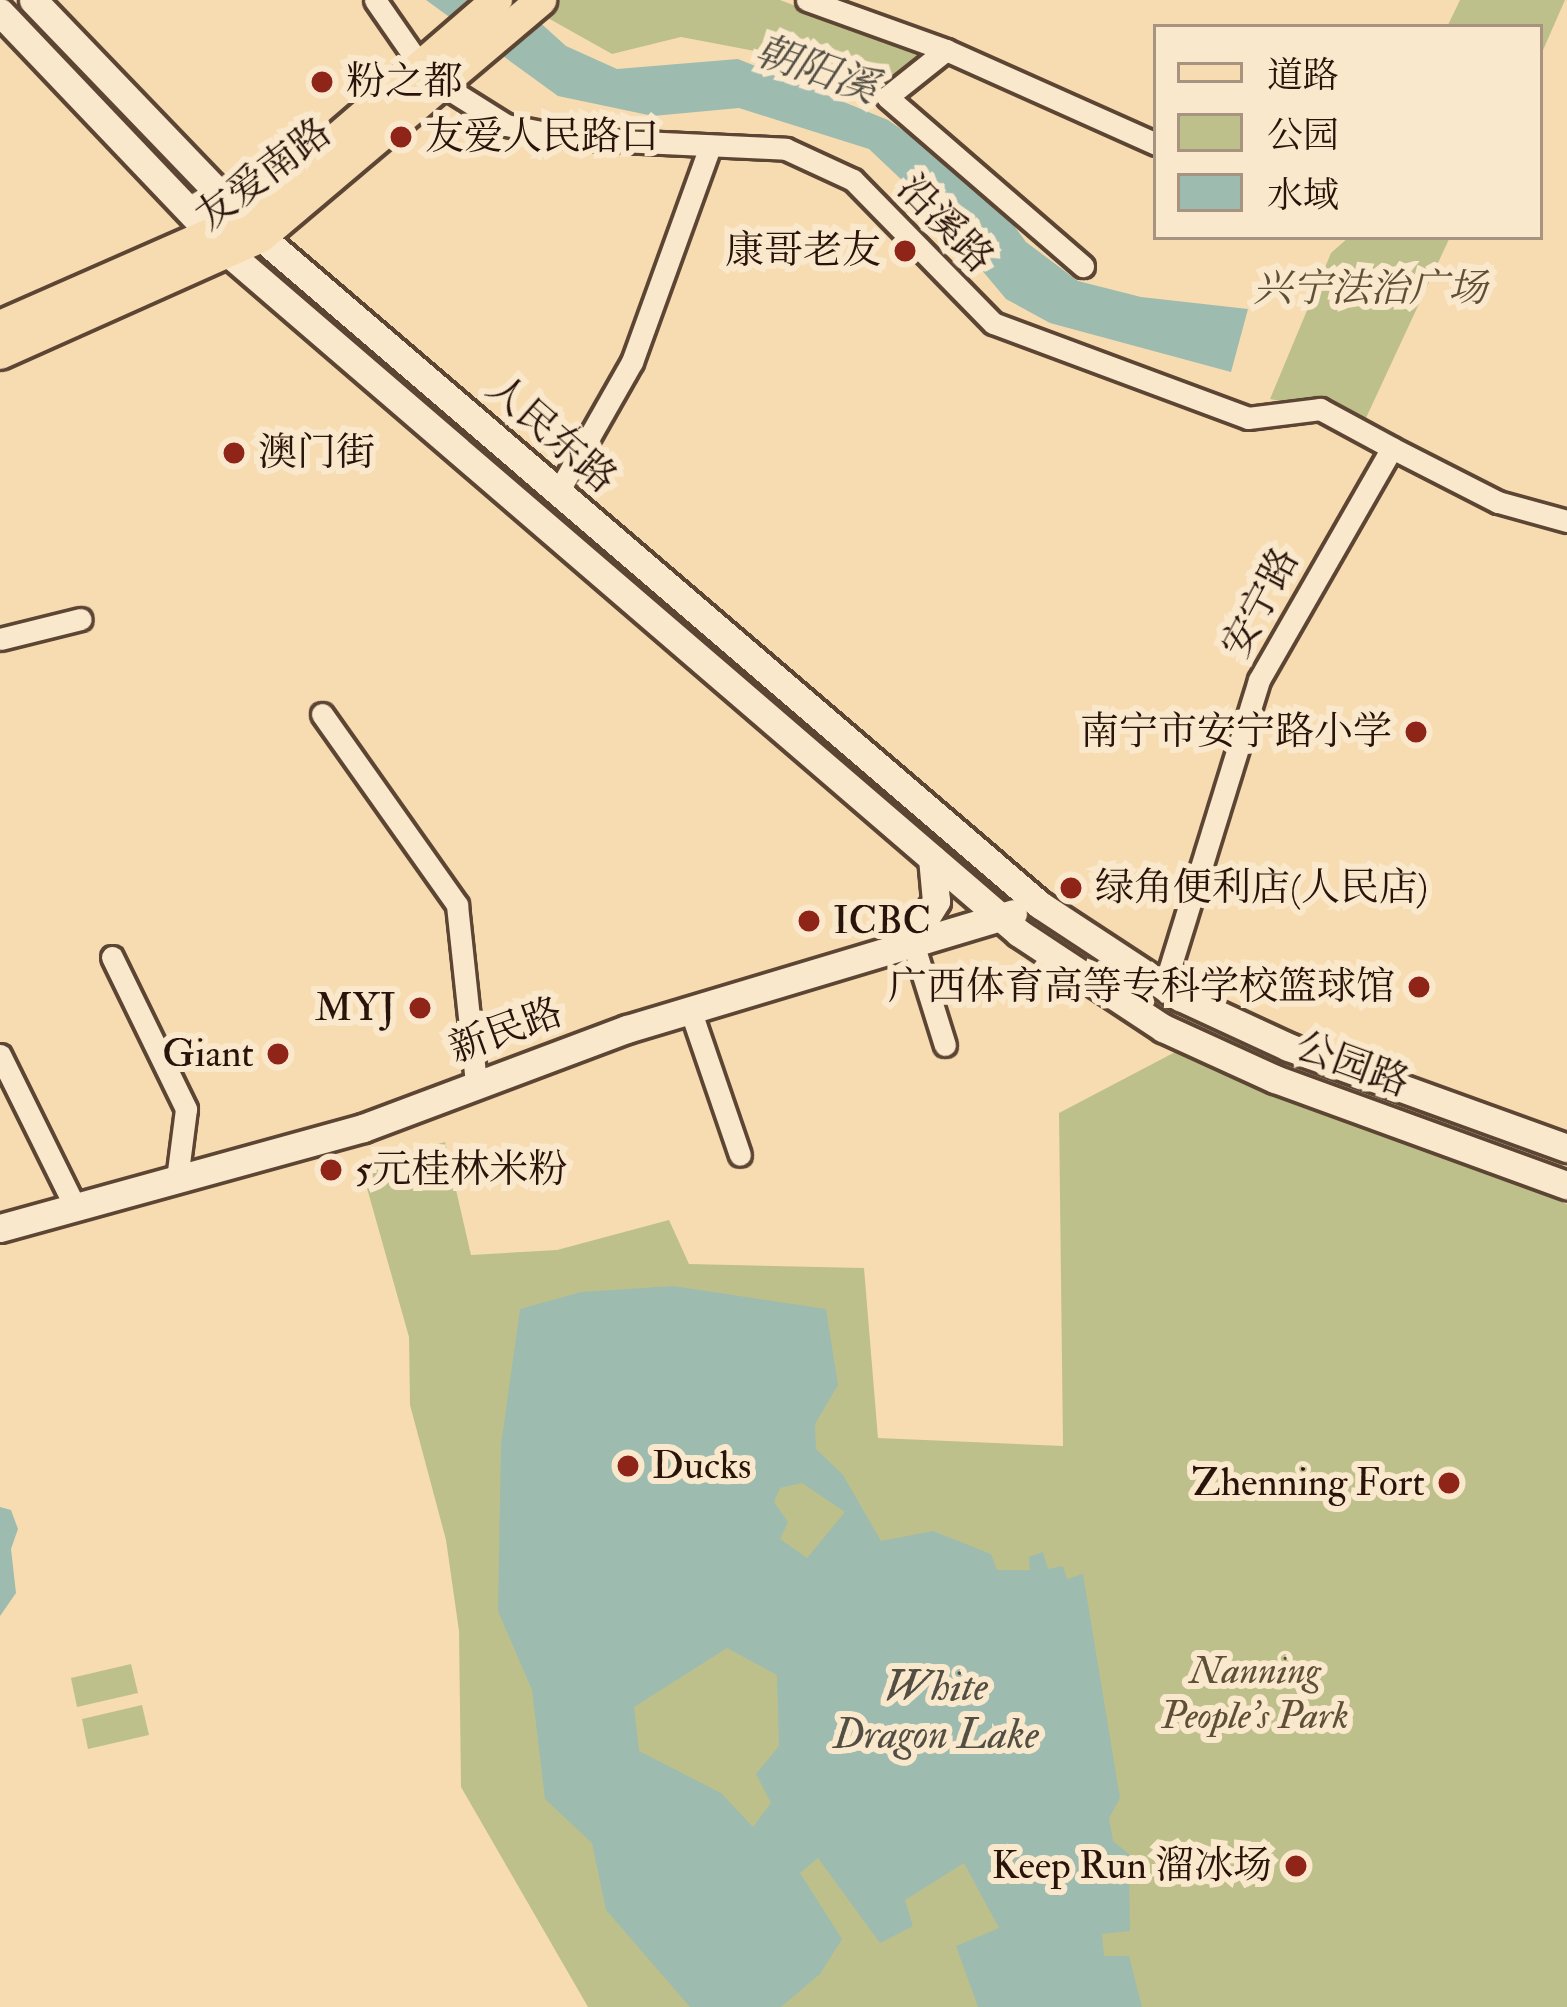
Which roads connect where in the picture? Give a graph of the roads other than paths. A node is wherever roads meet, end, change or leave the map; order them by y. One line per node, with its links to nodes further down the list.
1 (33, 0): 11 (main road, 人民东路)
2 (375, 0): 8 (street)
3 (496, 0): 8 (main road, 友爱南路)
4 (541, 0): 8 (main road, 友爱南路)
5 (806, 0): 7 (street)
6 (0, 12): 12 (main road, 人民东路)
7 (946, 50): 9 (street); 13 (street)
8 (434, 70): 10 (street, 沿溪路); 11 (main road, 友爱南路)
9 (1153, 143)
10 (710, 146): 16 (street, 沿溪路); 17 (street)
11 (252, 228): 12 (main road, 友爱南路); 17 (main road, 人民东路)
12 (223, 246): 14 (main road, 友爱南路); 15 (main road, 友爱南路); 22 (main road, 人民东路)
13 (1083, 266)
14 (0, 326)
15 (0, 354)
16 (1392, 448): 18 (street); 27 (street, 安宁路)
17 (558, 491): 23 (main road, 人民东路)
18 (1567, 521)
19 (81, 619): 20 (street)
20 (0, 640)
21 (322, 714): 31 (street)
22 (932, 858): 24 (main road, 人民东路); 25 (main road)
23 (1040, 904): 24 (main road, 新民路); 27 (main road, 公园路)
24 (1000, 916): 25 (main road, 新民路); 35 (main road, 公园路)
25 (912, 940): 28 (main road, 新民路); 29 (street)
26 (112, 957): 34 (street)
27 (1164, 987): 32 (main road, 公园路)
28 (690, 1009): 31 (main road, 新民路); 33 (street)
29 (945, 1045)
30 (0, 1055): 36 (street)
31 (476, 1082): 34 (main road, 新民路)
32 (1567, 1148)
33 (740, 1155)
34 (177, 1179): 36 (main road, 新民路)
35 (1567, 1185)
36 (74, 1205): 37 (main road, 新民路)
37 (0, 1228)

